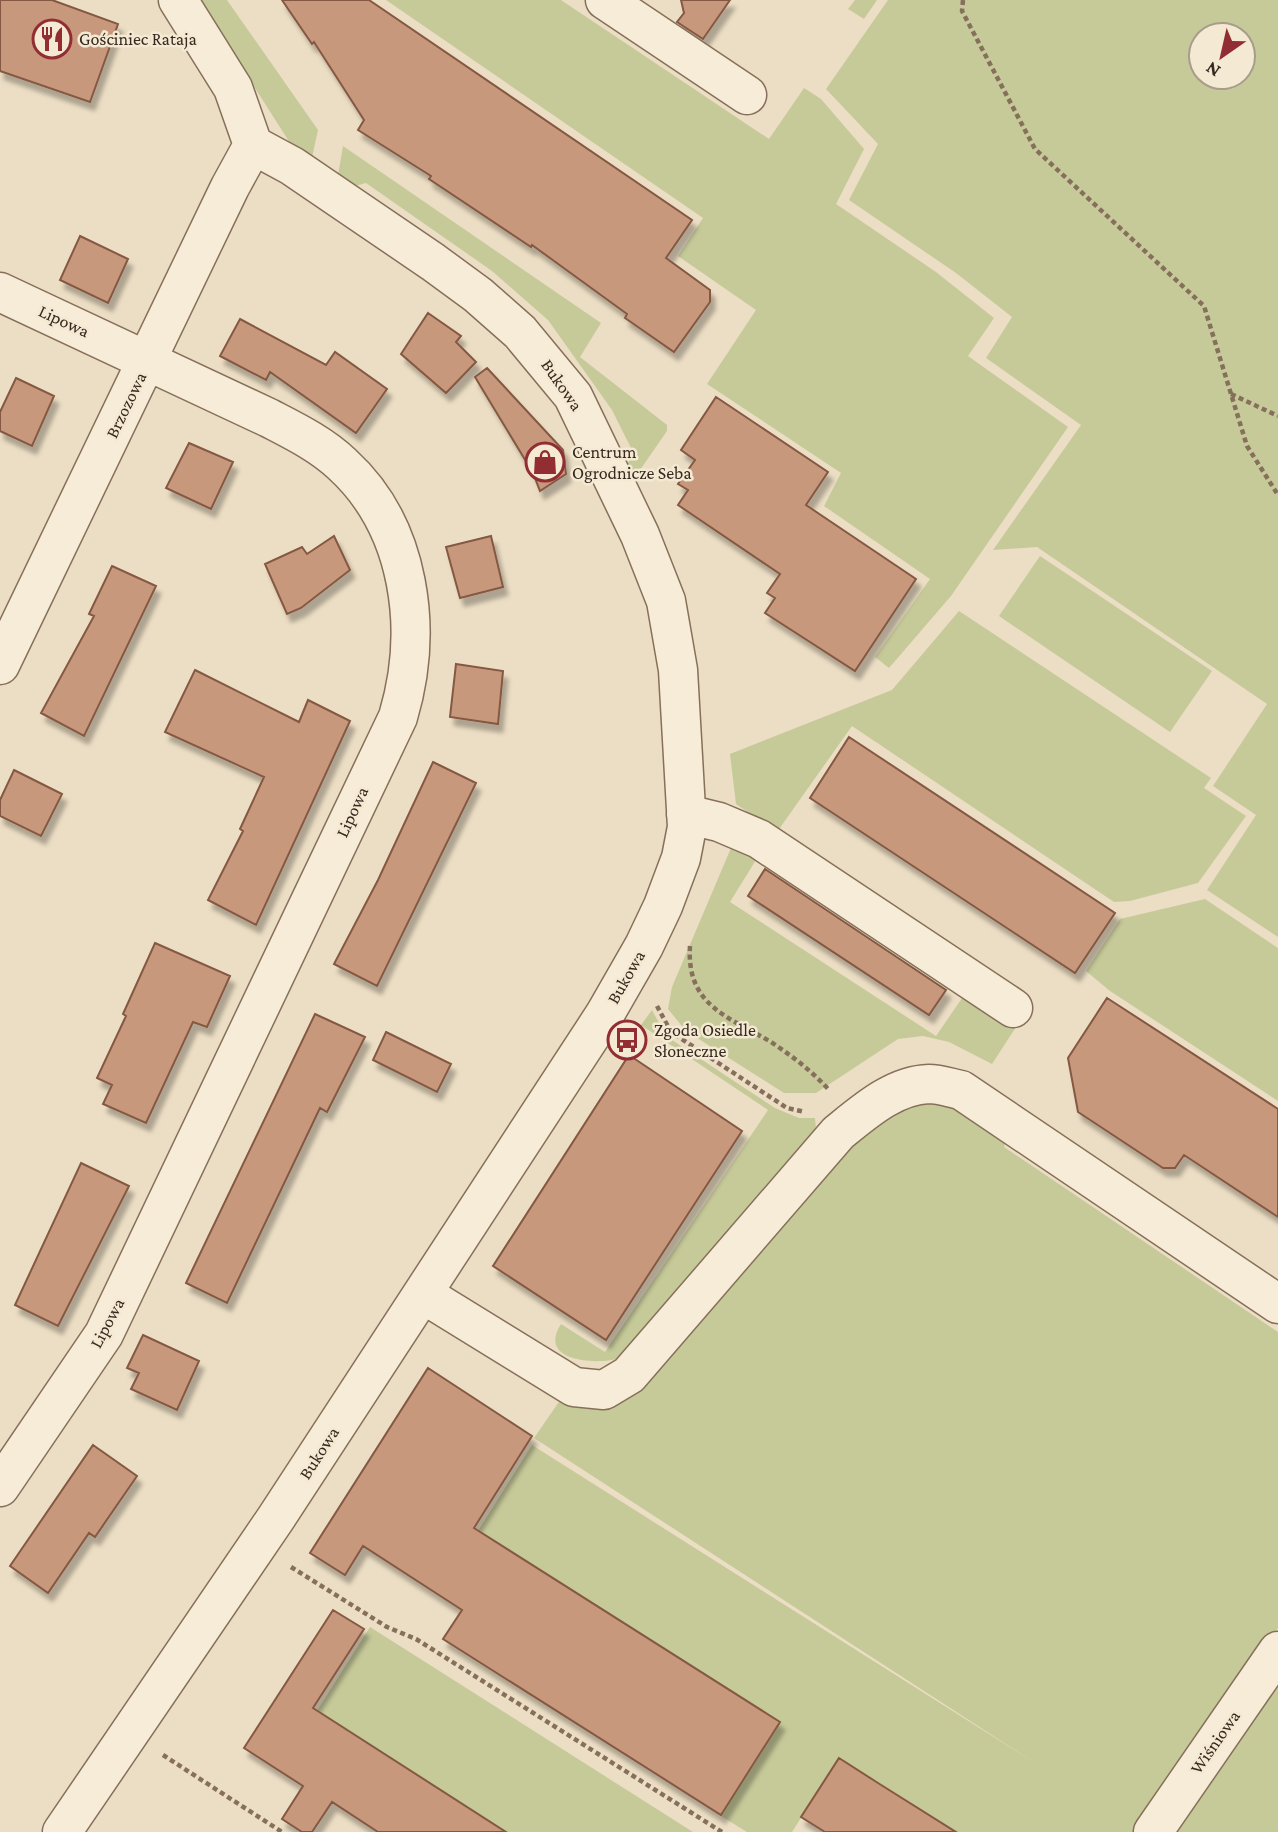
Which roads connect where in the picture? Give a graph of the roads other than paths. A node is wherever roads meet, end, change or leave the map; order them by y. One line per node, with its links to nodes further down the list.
1 (178, 0): 4 (street)
2 (605, 0): 3 (street)
3 (747, 95)
4 (253, 145): 6 (street, Brzozowa); 8 (street, Bukowa)
5 (0, 292): 6 (street, Lipowa)
6 (148, 360): 7 (street, Brzozowa); 12 (street, Lipowa)
7 (0, 665)
8 (686, 814): 9 (street); 10 (street, Bukowa)
9 (1013, 1008)
10 (423, 1294): 11 (street); 14 (street, Bukowa)
11 (1278, 1304)
12 (0, 1487)
13 (1278, 1651): 15 (street, Wiśniowa)
14 (62, 1832)
15 (1153, 1832)

